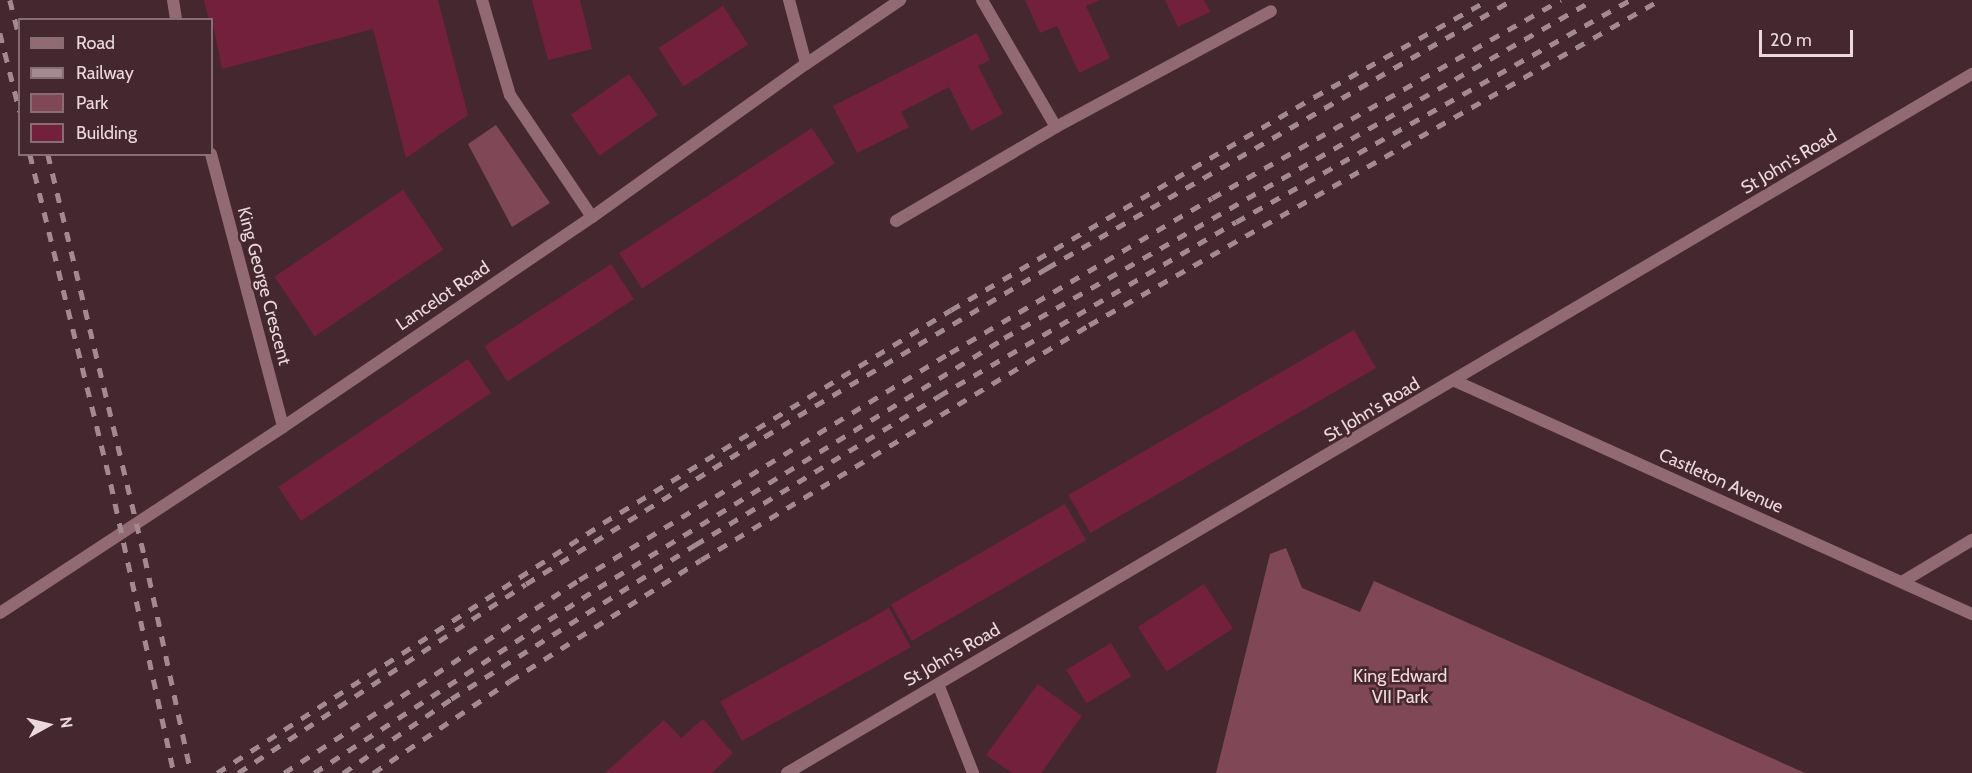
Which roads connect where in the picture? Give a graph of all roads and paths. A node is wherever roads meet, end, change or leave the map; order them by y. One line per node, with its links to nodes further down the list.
1 (173, 0): 7 (street)
2 (482, 0): 12 (street)
3 (789, 0): 8 (street)
4 (900, 0): 8 (street, Lancelot Road)
5 (982, 0): 10 (street)
6 (1271, 11): 10 (street)
7 (176, 18)
8 (806, 64): 12 (street, Lancelot Road)
9 (1972, 74): 14 (street, St John's Road)
10 (1056, 127): 13 (street)
11 (212, 156): 15 (street, King George Crescent)
12 (592, 217): 15 (street, Lancelot Road)
13 (897, 221)
14 (1455, 381): 17 (street, Castleton Avenue); 20 (street, St John's Road)
15 (283, 427): 18 (street, Lancelot Road)
16 (1972, 540): 17 (street)
17 (1902, 582): 19 (street, Castleton Avenue)
18 (0, 612)
19 (1972, 614)
20 (938, 684): 21 (street, St John's Road); 22 (street)
21 (788, 773)
22 (973, 773)

